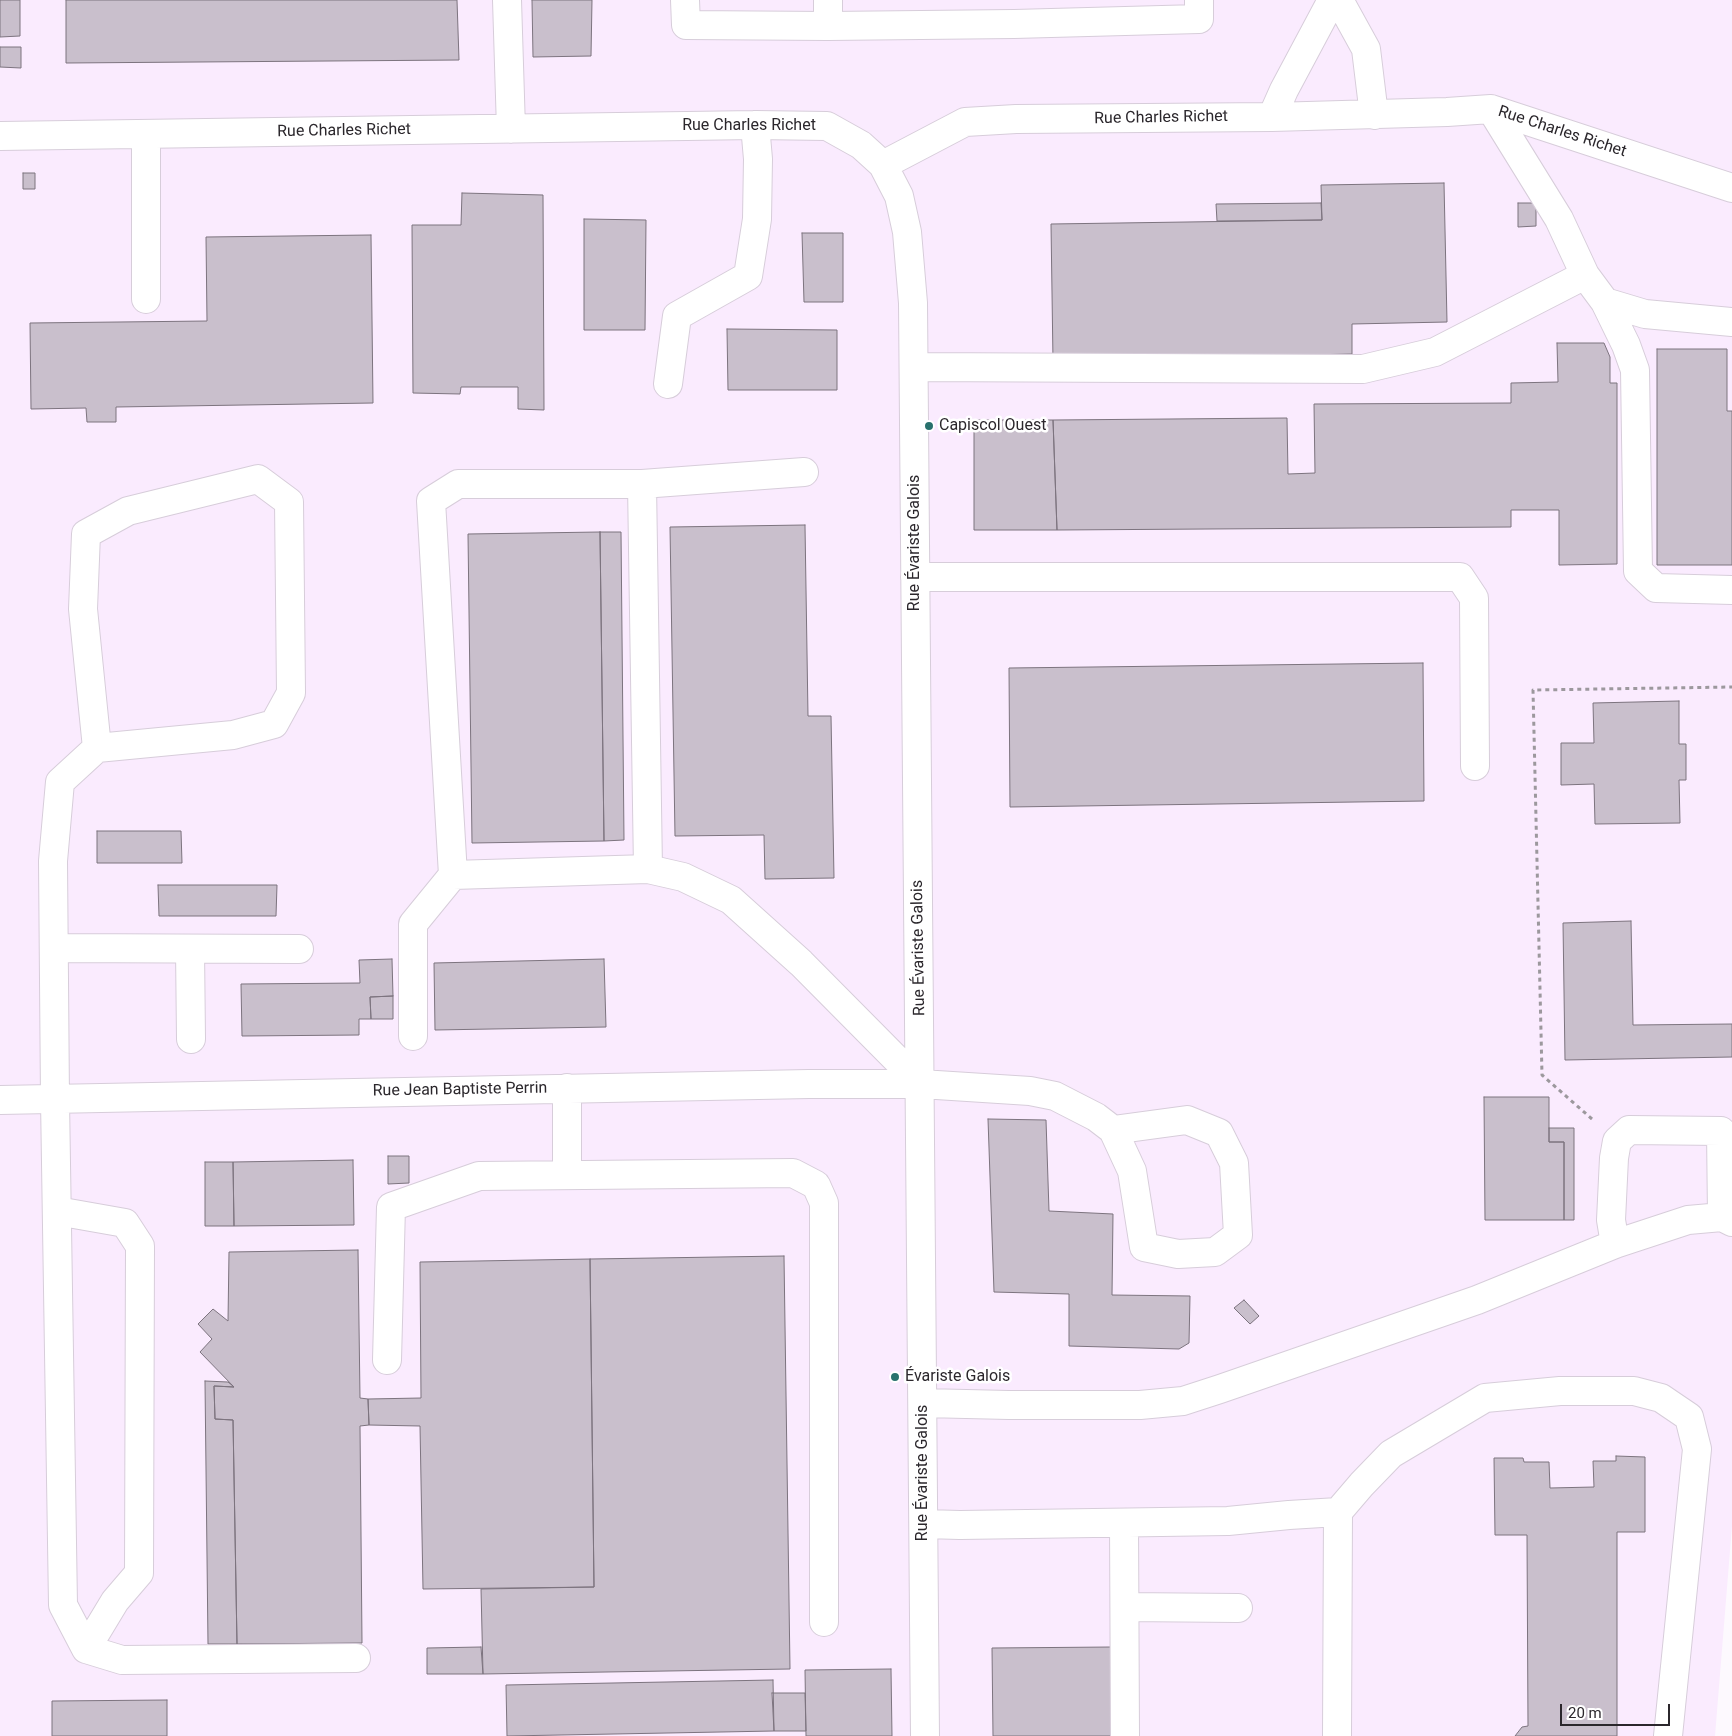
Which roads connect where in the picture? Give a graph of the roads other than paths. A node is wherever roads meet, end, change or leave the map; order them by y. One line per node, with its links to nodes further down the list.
1 (507, 0): 12 (street)
2 (685, 0): 7 (street)
3 (1198, 0): 6 (street)
4 (1332, 0): 10 (street)
5 (1339, 0): 9 (street)
6 (1014, 12): 7 (street)
7 (828, 13)
8 (1491, 109): 9 (street, Rue Charles Richet); 16 (street, Rue Charles Richet); 17 (street)
9 (1374, 114): 10 (street, Rue Charles Richet)
10 (1272, 117): 15 (street, Rue Charles Richet)
11 (755, 125): 12 (street, Rue Charles Richet); 15 (street, Rue Charles Richet); 22 (street)
12 (511, 129): 13 (street, Rue Charles Richet)
13 (146, 134): 14 (street, Rue Charles Richet); 18 (street)
14 (0, 136)
15 (883, 165): 21 (street, Rue Évariste Galois)
16 (1732, 188)
17 (1585, 275): 19 (street); 21 (street)
18 (146, 298)
19 (1605, 302): 20 (street); 26 (street)
20 (1732, 322)
21 (914, 367): 25 (street, Rue Évariste Galois)
22 (668, 384)
23 (804, 472): 24 (street)
24 (642, 484): 29 (street); 30 (street)
25 (915, 577): 28 (street); 36 (street, Rue Évariste Galois)
26 (1732, 590)
27 (97, 748): 27 (street); 31 (street)
28 (1475, 766)
29 (648, 869): 30 (street); 36 (street)
30 (453, 874): 34 (street)
31 (54, 948): 32 (street); 39 (street)
32 (190, 948): 33 (street); 35 (street)
33 (299, 949)
34 (413, 1036)
35 (191, 1039)
36 (921, 1084): 37 (street, Rue Jean Baptiste Perrin); 40 (street, Rue Jean Baptiste Perrin); 46 (street, Rue Évariste Galois)
37 (567, 1088): 39 (street, Rue Jean Baptiste Perrin); 41 (street)
38 (0, 1100): 39 (street, Rue Jean Baptiste Perrin)
39 (55, 1100): 42 (street)
40 (1113, 1130): 40 (street)
41 (567, 1175): 45 (street); 52 (street)
42 (57, 1211): 53 (street); 53 (street)
43 (1727, 1220): 44 (street); 44 (street)
44 (1615, 1244): 46 (street)
45 (387, 1360)
46 (923, 1403): 49 (street, Rue Évariste Galois)
47 (1338, 1512): 48 (street); 57 (street); 58 (street)
48 (1124, 1523): 49 (street); 50 (street)
49 (924, 1524): 55 (street, Rue Évariste Galois)
50 (1125, 1607): 51 (street); 56 (street)
51 (1238, 1608)
52 (824, 1622)
53 (86, 1649): 54 (street)
54 (356, 1658)
55 (925, 1736)
56 (1125, 1736)
57 (1337, 1736)
58 (1668, 1736)

